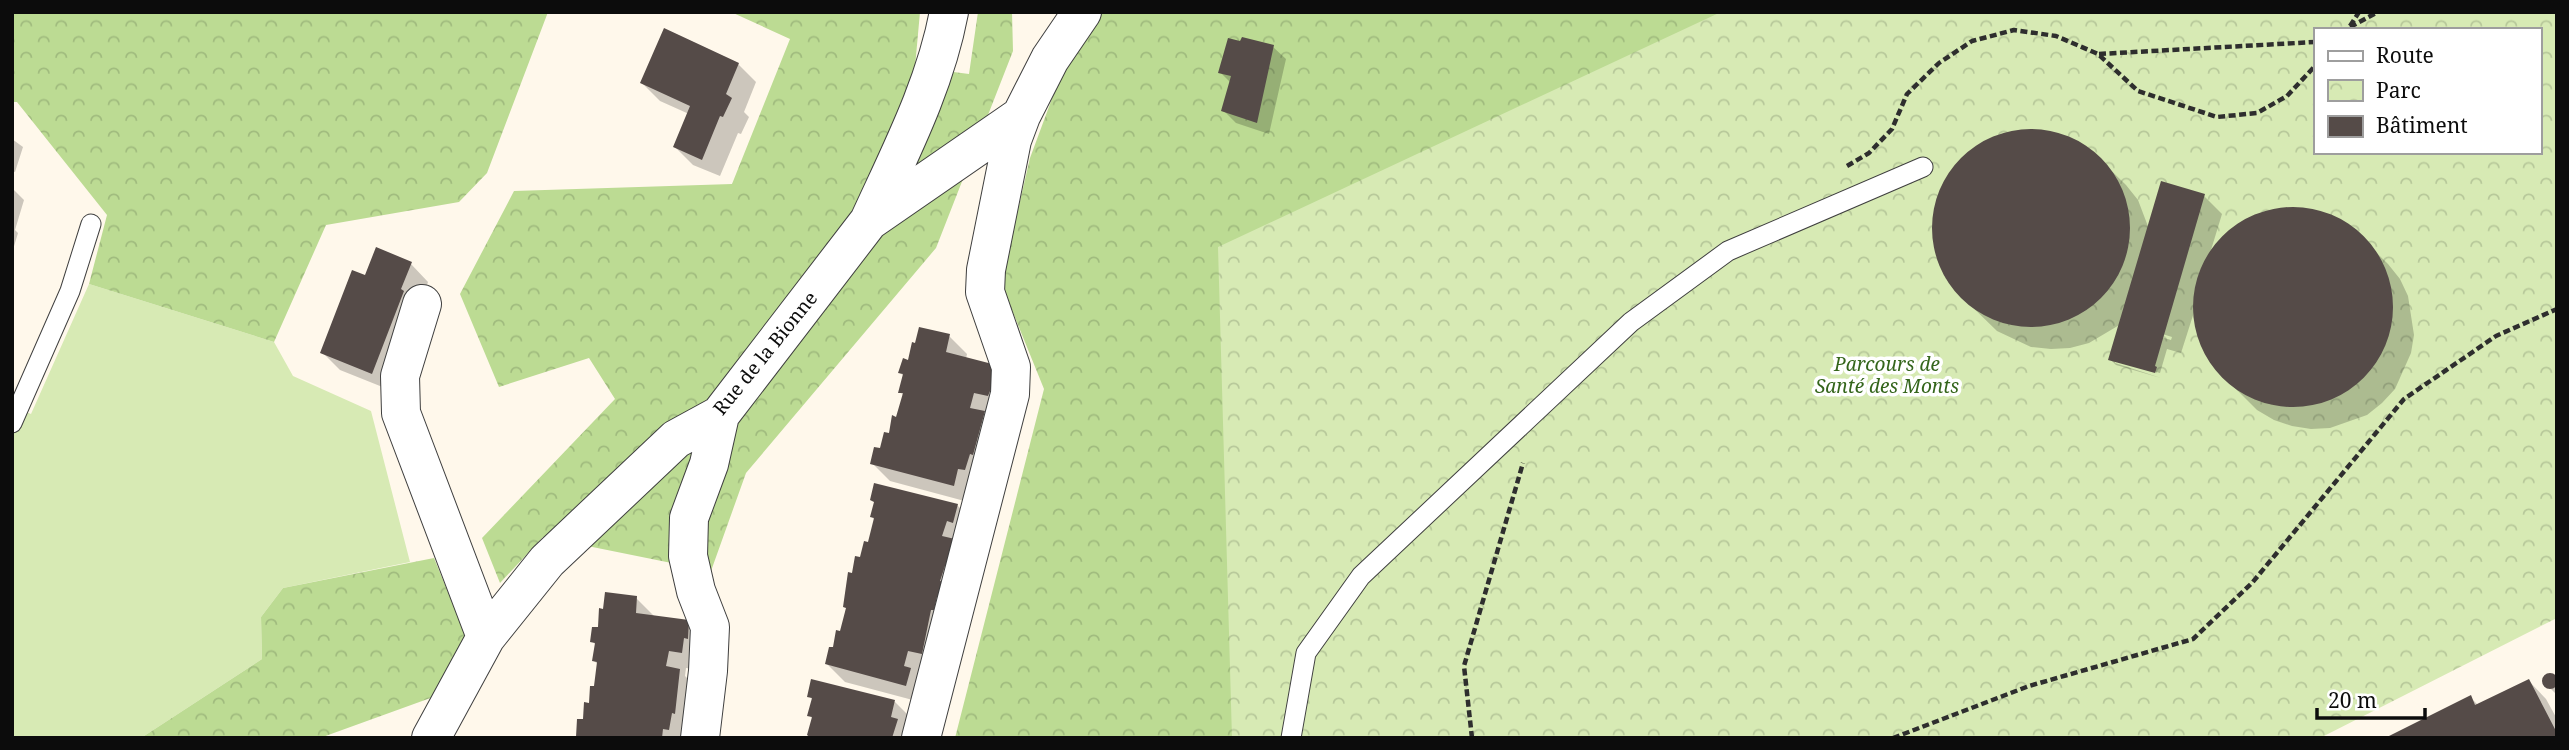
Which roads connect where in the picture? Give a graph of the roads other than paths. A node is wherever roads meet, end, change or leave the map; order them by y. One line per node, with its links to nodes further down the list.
1 (949, 12): 5 (street)
2 (1082, 12): 3 (street, Rue de la Bionne)
3 (1021, 116): 5 (street, Rue de la Bionne); 13 (street)
4 (1923, 167): 14 (lane)
5 (869, 221): 8 (street, Rue de la Bionne)
6 (91, 224): 9 (lane)
7 (422, 304): 10 (street)
8 (720, 415): 10 (street, Rue de la Bionne); 12 (street)
9 (12, 423)
10 (486, 637): 11 (street, Rue de la Bionne)
11 (431, 738)
12 (700, 738)
13 (921, 738)
14 (1290, 738)

